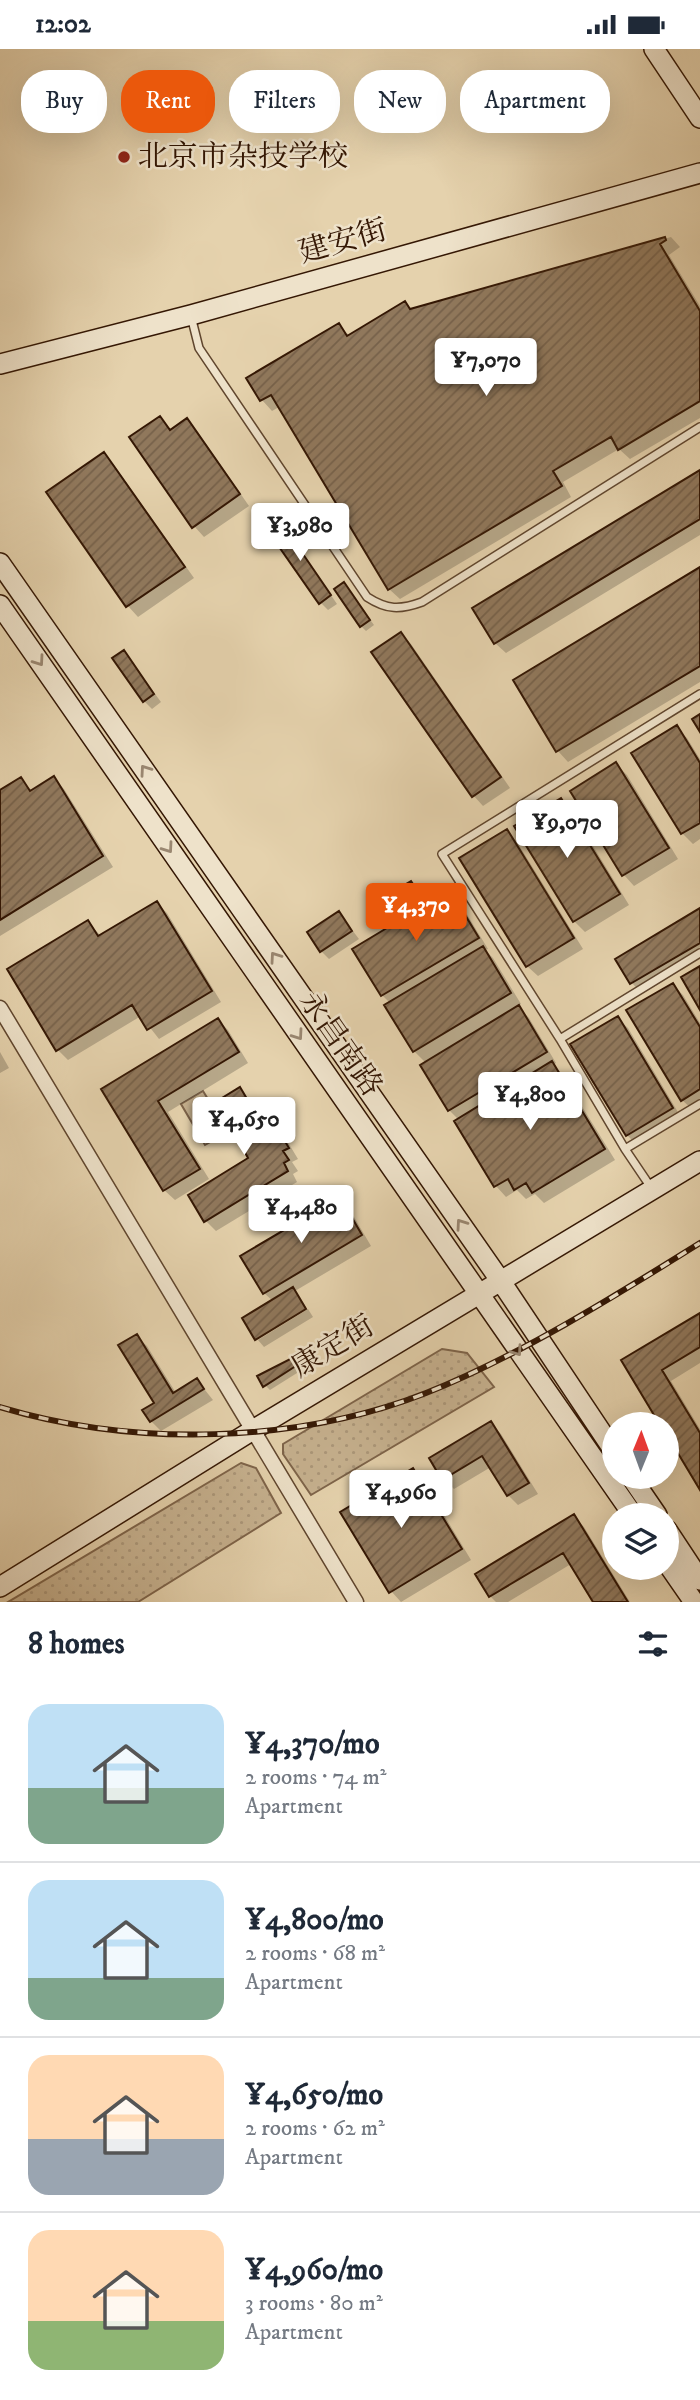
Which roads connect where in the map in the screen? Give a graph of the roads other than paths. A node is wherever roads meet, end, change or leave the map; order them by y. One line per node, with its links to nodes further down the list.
1 (654, 49): 2 (street)
2 (700, 118)
3 (700, 173): 4 (street, 建安街)
4 (191, 315): 5 (street, 建安街); 6 (lane)
5 (0, 364)
6 (700, 428)
7 (0, 563): 17 (street, 永昌南路, one-way to 7)
8 (0, 605): 18 (street, 永昌南路, one-way to 18)
9 (700, 694): 12 (lane)
10 (700, 953): 12 (lane)
11 (0, 1008): 19 (street)
12 (559, 1039): 14 (lane)
13 (700, 1104): 14 (lane)
14 (625, 1149): 16 (lane)
15 (700, 1161): 16 (street, 康定街)
16 (652, 1189): 17 (street, 康定街)
17 (500, 1280): 18 (street, 康定街); 20 (street, 永昌南路)
18 (478, 1295): 19 (street, 康定街); 21 (street, 永昌南路, one-way to 21)
19 (253, 1430): 25 (street, 康定街); 26 (street)
20 (602, 1433)
21 (625, 1503)
22 (679, 1548): 24 (street)
23 (679, 1580): 27 (street)
24 (700, 1580)
25 (0, 1587)
26 (356, 1602)
27 (694, 1602)

